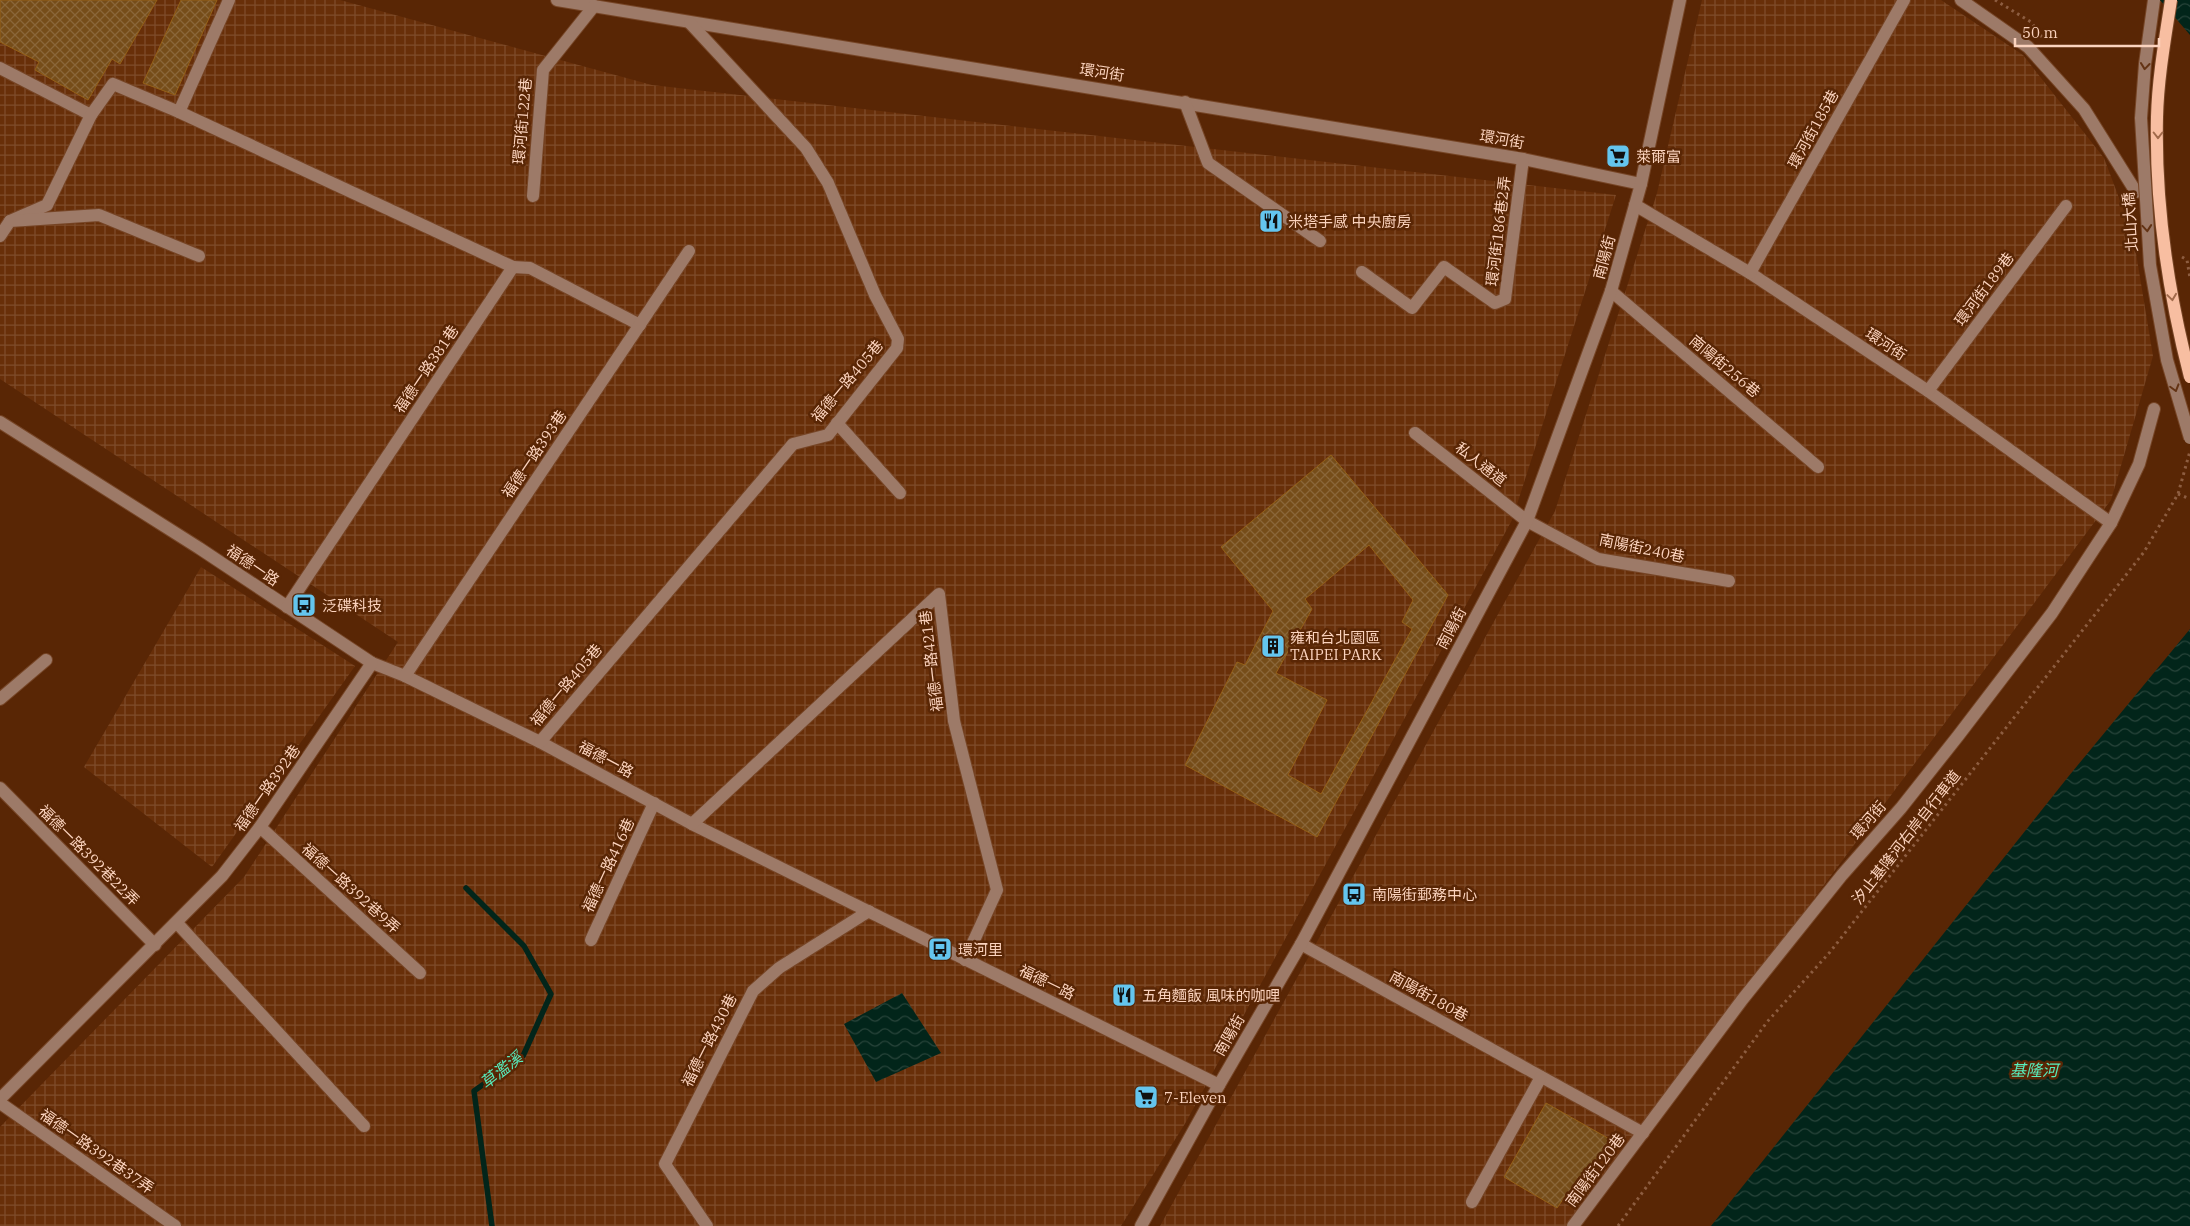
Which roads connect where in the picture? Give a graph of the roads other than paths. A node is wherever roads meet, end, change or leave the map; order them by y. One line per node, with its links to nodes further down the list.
1 (228, 0): 12 (street)
2 (557, 0): 8 (street, 環河街)
3 (1680, 0): 15 (street, 南陽街)
4 (1904, 0): 27 (street, 環河街185巷)
5 (1961, 0): 16 (street)
6 (2154, 0): 36 (street, 北山大橋, one-way to 36, bridge)
7 (2171, 0): 30 (main road, 北山大橋, one-way to 30, bridge)
8 (594, 6): 9 (street, 環河街); 17 (street, 環河街122巷)
9 (690, 23): 11 (street, 環河街); 34 (street, 福德一路405巷)
10 (0, 68): 13 (street)
11 (1185, 102): 14 (street, 環河街); 22 (street)
12 (179, 112): 13 (street); 25 (street)
13 (91, 116): 20 (street)
14 (1523, 159): 15 (street, 環河街); 26 (street, 環河街186巷2弄)
15 (1641, 184): 18 (street, 南陽街)
16 (2136, 192)
17 (533, 196)
18 (1635, 205): 27 (street, 環河街); 28 (street, 南陽街)
19 (2066, 206): 31 (street, 環河街189巷)
20 (10, 221): 21 (street); 24 (street)
21 (0, 236)
22 (1320, 241)
23 (689, 251): 29 (street, 福德一路393巷)
24 (199, 256)
25 (514, 267): 29 (street); 42 (street, 福德一路381巷)
26 (1362, 272)
27 (1750, 273): 31 (street, 環河街)
28 (1611, 291): 37 (street, 南陽街256巷); 39 (street, 南陽街)
29 (640, 324): 45 (street, 福德一路393巷)
30 (2190, 377)
31 (1928, 391): 40 (street, 環河街)
32 (2154, 409): 40 (street, 環河街)
33 (0, 422): 42 (street, 福德一路)
34 (837, 423): 38 (street); 47 (street, 福德一路405巷)
35 (1415, 433): 39 (street, 私人通道)
36 (2190, 438)
37 (1818, 467)
38 (900, 493)
39 (1526, 521): 41 (street, 南陽街240巷); 55 (street, 南陽街)
40 (2111, 523): 64 (street, 環河街)
41 (1729, 581)
42 (287, 607): 44 (street, 福德一路)
43 (46, 660): 46 (street)
44 (372, 662): 45 (street, 福德一路); 51 (street, 福德一路392巷)
45 (405, 676): 47 (street, 福德一路)
46 (0, 699)
47 (540, 742): 49 (street, 福德一路)
48 (0, 788): 56 (street, 福德一路392巷22弄)
49 (654, 803): 50 (street, 福德一路); 54 (street, 福德一路416巷)
50 (692, 824): 52 (street, 福德一路); 57 (street, 福德一路421巷)
51 (260, 827): 53 (street, 福德一路392巷); 58 (street, 福德一路392巷9弄)
52 (869, 911): 57 (street, 福德一路); 67 (street, 福德一路430巷)
53 (177, 923): 56 (street, 福德一路392巷); 63 (street)
54 (591, 940)
55 (1301, 944): 59 (street, 南陽街180巷); 60 (street, 南陽街)
56 (155, 945): 61 (street, 福德一路392巷)
57 (965, 960): 60 (street, 福德一路)
58 (420, 973)
59 (1541, 1077): 64 (street, 南陽街180巷); 65 (street)
60 (1219, 1085): 68 (street, 南陽街)
61 (0, 1099)
62 (0, 1103): 66 (street, 福德一路392巷37弄)
63 (364, 1126)
64 (1643, 1133): 69 (street, 南陽街120巷)
65 (1472, 1202)
66 (175, 1226)
67 (707, 1226)
68 (1141, 1226)
69 (1573, 1226)

